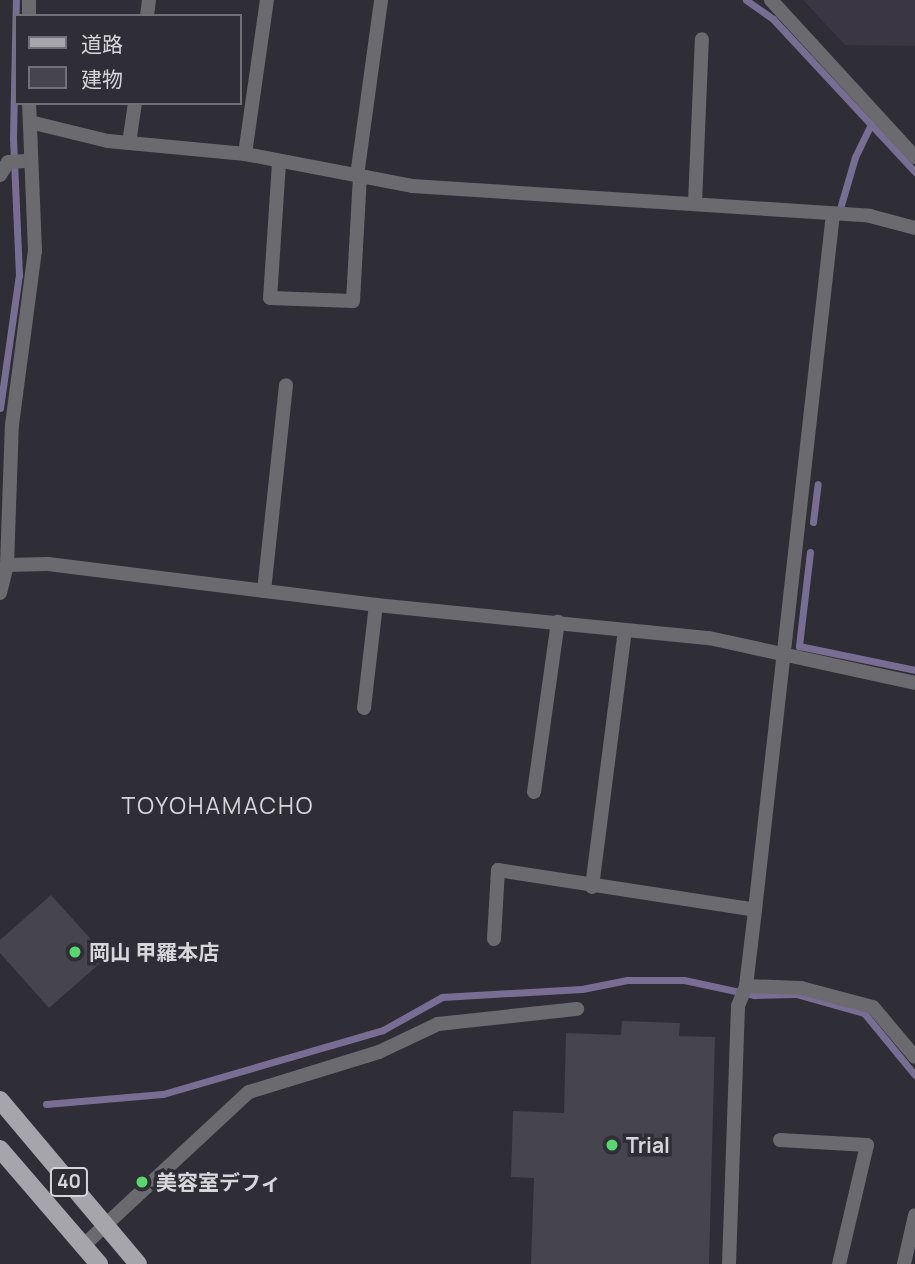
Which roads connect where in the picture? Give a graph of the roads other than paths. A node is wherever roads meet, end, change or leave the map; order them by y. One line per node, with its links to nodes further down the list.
1 (267, 0): 9 (street)
2 (381, 0): 14 (street)
3 (771, 0): 10 (street)
4 (702, 39): 15 (street)
5 (29, 105): 7 (street)
6 (135, 105): 8 (street)
7 (30, 122): 8 (street); 11 (street)
8 (129, 143): 9 (street)
9 (245, 154): 12 (street)
10 (915, 158)
11 (19, 161): 13 (street); 19 (street)
12 (279, 163): 14 (street); 14 (street)
13 (0, 175)
14 (358, 176): 15 (street)
15 (695, 203): 16 (street)
16 (833, 213): 17 (street); 25 (street)
17 (915, 228)
18 (286, 385): 20 (street)
19 (7, 565): 20 (street); 21 (street)
20 (264, 591): 22 (street)
21 (0, 593)
22 (376, 605): 23 (street); 27 (street)
23 (558, 622): 24 (street); 28 (street)
24 (625, 630): 25 (street); 29 (street)
25 (784, 655): 26 (street); 30 (street)
26 (915, 683)
27 (364, 708)
28 (534, 792)
29 (592, 887): 30 (street); 31 (street)
30 (755, 910): 32 (street)
31 (494, 939)
32 (745, 990): 34 (street); 43 (street)
33 (577, 1009): 39 (street)
34 (915, 1056)
35 (0, 1100): 39 (main road, 40)
36 (780, 1140): 44 (street)
37 (0, 1149): 40 (main road, 40)
38 (915, 1215): 45 (street)
39 (106, 1226): 40 (street); 42 (main road, 40)
40 (83, 1246): 41 (main road, 40)
41 (99, 1264)
42 (138, 1264)
43 (729, 1264)
44 (839, 1264)
45 (904, 1264)

